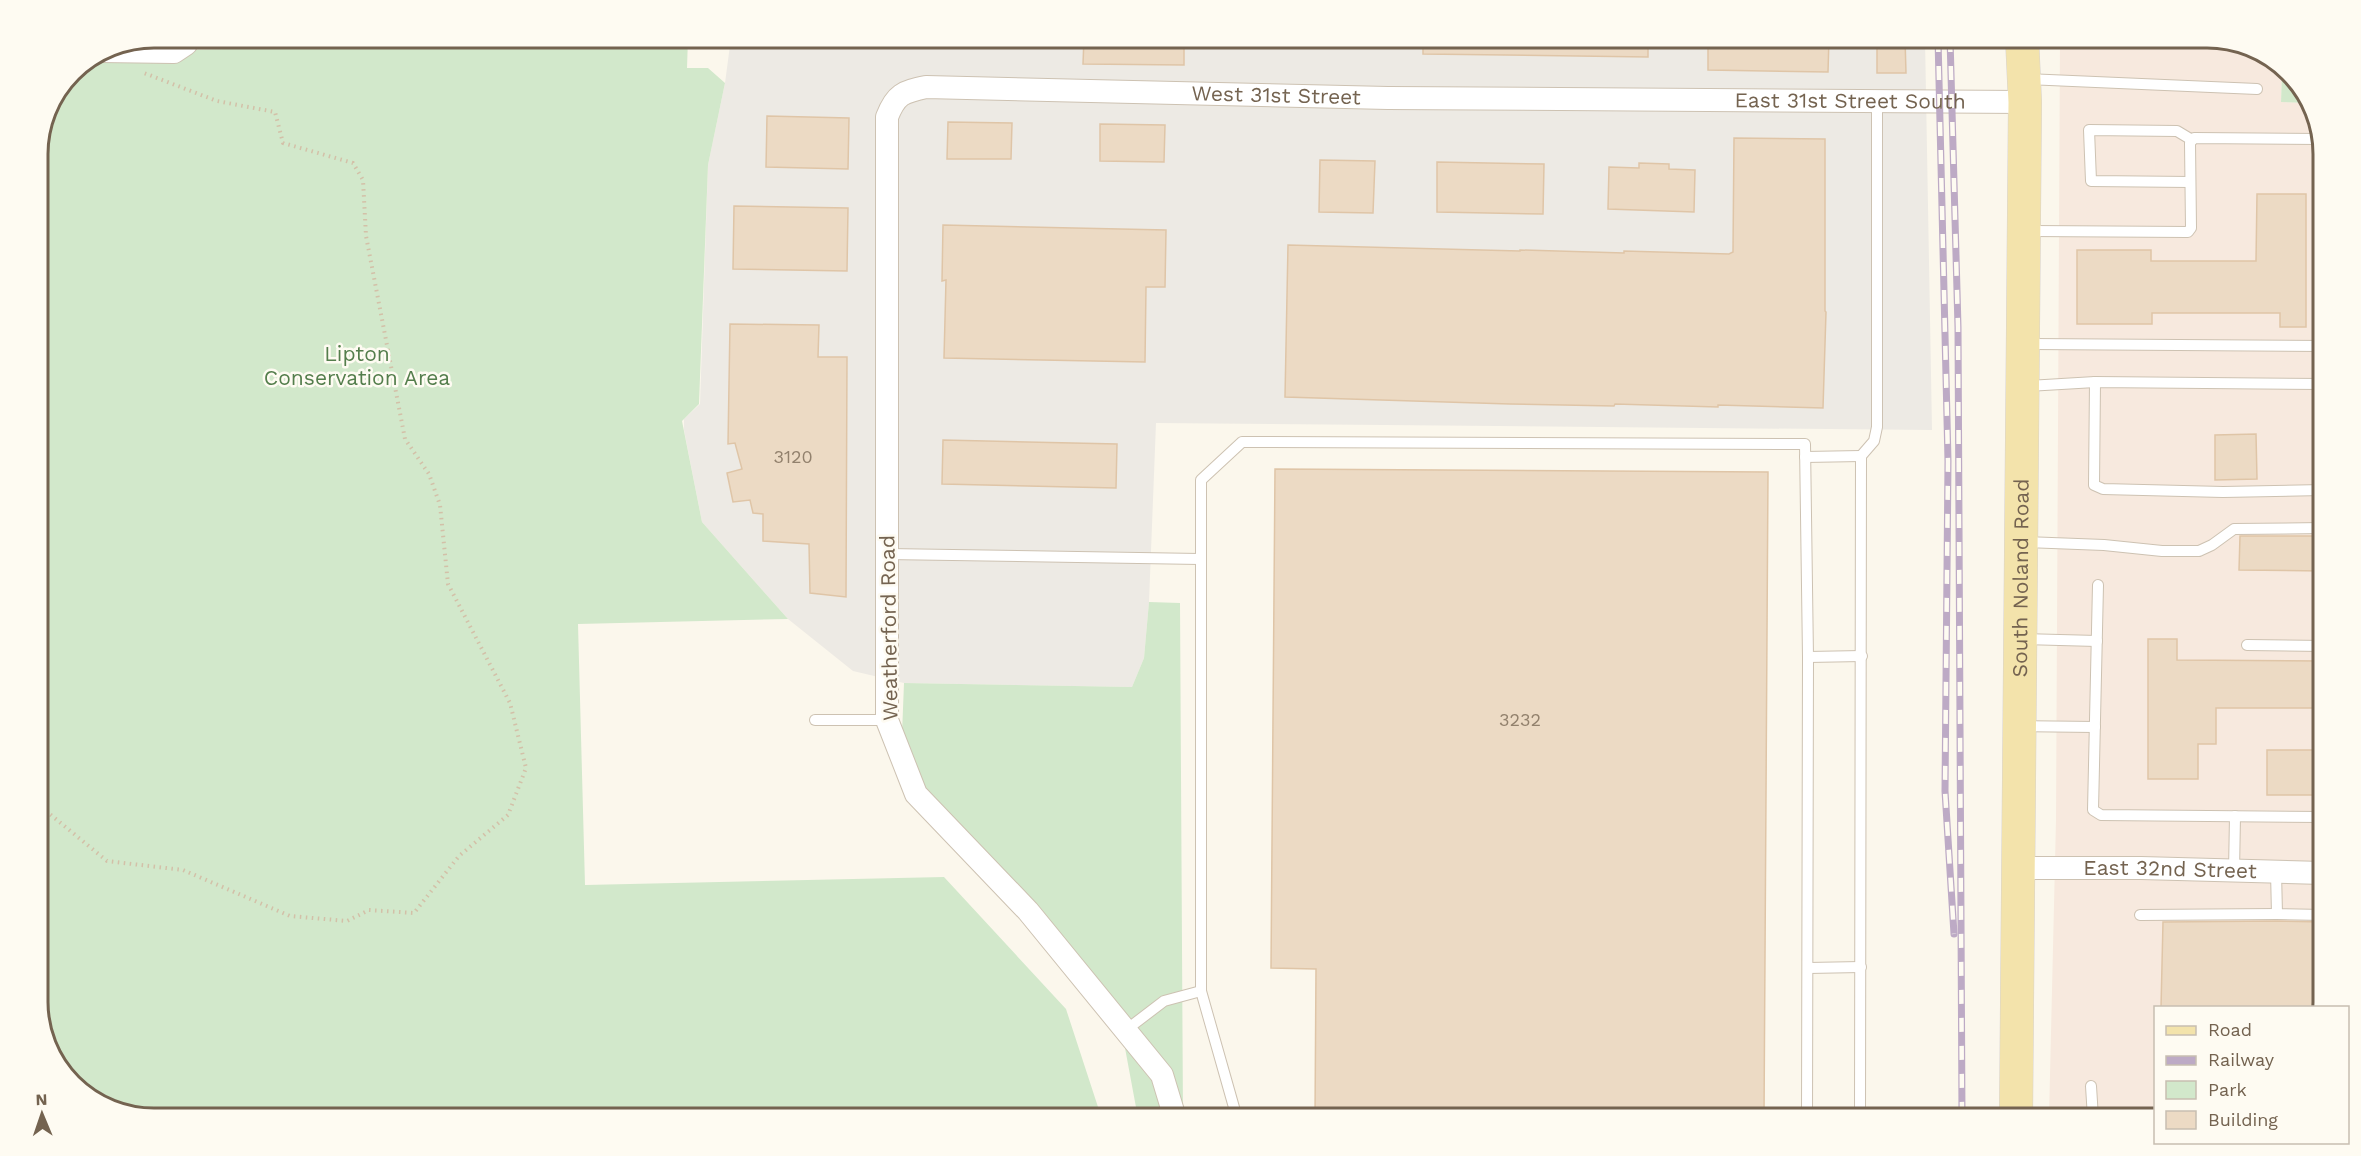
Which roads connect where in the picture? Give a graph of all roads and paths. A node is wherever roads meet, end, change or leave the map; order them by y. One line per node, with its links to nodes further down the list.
1 (180, 48): 4 (street)
2 (2022, 48): 6 (main road, South Noland Road)
3 (131, 51): 4 (street)
4 (145, 51): 37 (path)
5 (2257, 89): 6 (lane)
6 (2024, 90): 8 (street, East 31st Street South); 13 (main road, South Noland Road)
7 (1674, 99): 8 (street, East 31st Street South); 9 (street, West 31st Street)
8 (1877, 100): 19 (lane)
9 (889, 110): 24 (street, Weatherford Road)
10 (2312, 139): 11 (lane)
11 (2192, 140): 12 (lane); 12 (lane)
12 (2190, 182): 13 (lane)
13 (2024, 231): 14 (main road, South Noland Road)
14 (2023, 344): 15 (lane); 18 (main road, South Noland Road)
15 (2313, 346)
16 (2095, 382): 17 (lane); 18 (lane); 21 (lane)
17 (2313, 384)
18 (2023, 386): 23 (main road, South Noland Road)
19 (1861, 456): 20 (lane); 31 (lane)
20 (1805, 458): 25 (lane); 32 (lane)
21 (2313, 490)
22 (2313, 528): 23 (lane)
23 (2021, 542): 27 (main road, South Noland Road)
24 (887, 554): 25 (lane); 34 (street, Weatherford Road)
25 (1200, 559): 49 (lane)
26 (2098, 585): 28 (lane)
27 (2020, 639): 28 (lane); 35 (main road, South Noland Road)
28 (2097, 641): 36 (lane)
29 (2247, 645): 30 (lane)
30 (2313, 646)
31 (1862, 656): 32 (lane); 47 (lane)
32 (1808, 657): 48 (lane)
33 (815, 720): 34 (lane)
34 (887, 720): 50 (street, Weatherford Road)
35 (2019, 726): 36 (lane); 40 (main road, South Noland Road)
36 (2095, 727): 38 (lane)
37 (48, 813)
38 (2235, 816): 39 (lane); 41 (lane)
39 (2313, 817)
40 (2017, 868): 41 (street, East 32nd Street); 56 (main road, South Noland Road)
41 (2234, 871): 42 (street, East 32nd Street)
42 (2276, 872): 43 (street, East 32nd Street); 44 (lane)
43 (2313, 873)
44 (2277, 914): 45 (lane); 46 (lane)
45 (2140, 915)
46 (2313, 915)
47 (1861, 967): 48 (lane); 55 (lane)
48 (1808, 968): 54 (lane)
49 (1201, 991): 50 (lane); 53 (lane)
50 (1126, 1030): 52 (street, Weatherford Road)
51 (2091, 1086): 57 (lane)
52 (1172, 1108)
53 (1234, 1108)
54 (1807, 1108)
55 (1860, 1108)
56 (2016, 1108)
57 (2092, 1108)

